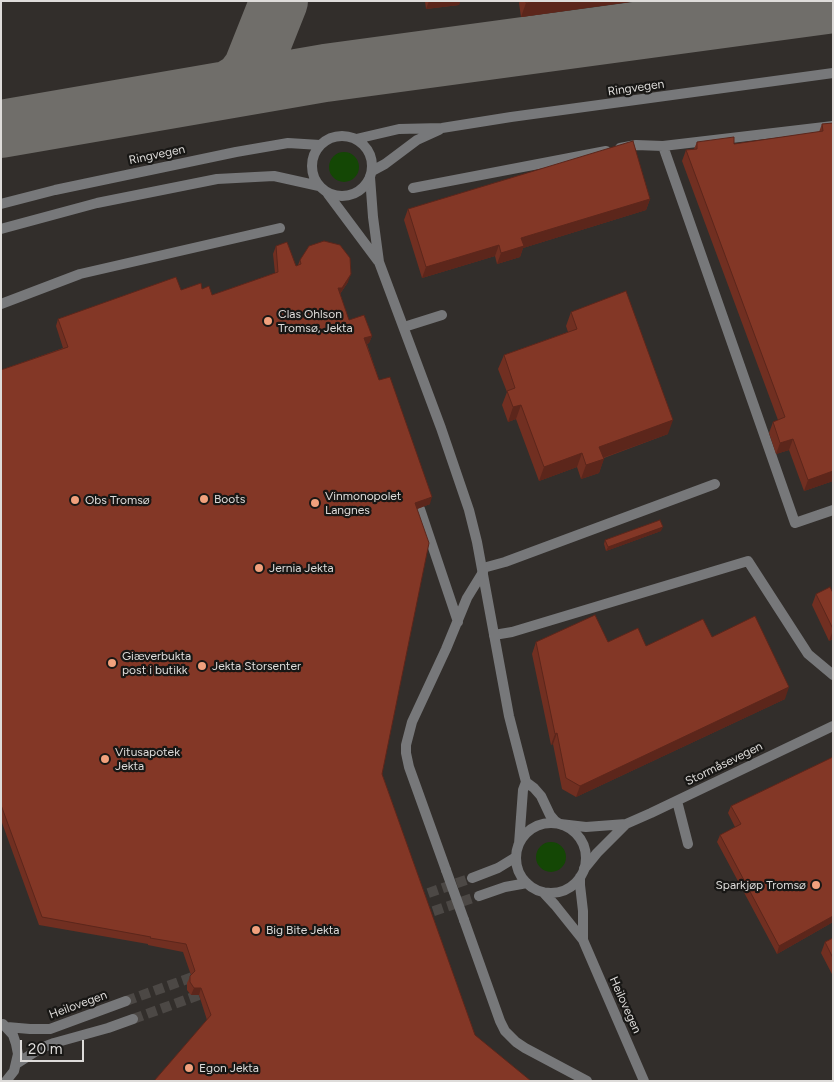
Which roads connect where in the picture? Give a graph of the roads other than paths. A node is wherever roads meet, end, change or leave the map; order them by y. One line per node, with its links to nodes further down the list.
1 (833, 73): 3 (street, Ringvegen)
2 (833, 126): 6 (street)
3 (442, 128): 4 (street, Ringvegen); 7 (street, Ringvegen)
4 (356, 139): 5 (street); 7 (street)
5 (320, 145): 8 (street); 11 (street, Ringvegen)
6 (663, 146): 9 (street); 20 (street)
7 (371, 174): 10 (street); 14 (street)
8 (319, 186): 10 (street); 13 (street)
9 (413, 188)
10 (328, 194): 14 (street)
11 (1, 204)
12 (280, 228): 15 (street)
13 (1, 229)
14 (379, 262): 17 (street)
15 (1, 304)
16 (442, 315): 17 (street)
17 (404, 327): 21 (street)
18 (715, 484): 21 (street)
19 (420, 509): 22 (street)
20 (833, 510)
21 (483, 570): 22 (street); 23 (street)
22 (458, 622): 44 (street, bridge)
23 (494, 635): 24 (street); 26 (street)
24 (833, 675)
25 (833, 726): 27 (street, Stormåsevegen)
26 (526, 782): 28 (street); 30 (street)
27 (677, 801): 29 (street, Stormåsevegen); 31 (street)
28 (559, 824): 29 (street); 30 (street); 33 (street)
29 (626, 824): 33 (street)
30 (519, 844): 32 (street)
31 (688, 844)
32 (516, 858): 34 (street); 35 (street)
33 (582, 873): 36 (street); 38 (street)
34 (472, 878)
35 (527, 883): 36 (street); 37 (street)
36 (543, 892): 38 (street)
37 (478, 896)
38 (583, 940): 45 (street, Heilovegen)
39 (126, 1001): 41 (street, Heilovegen)
40 (133, 1019): 42 (street)
41 (4, 1025): 42 (street)
42 (16, 1064): 43 (street)
43 (6, 1081)
44 (587, 1081)
45 (644, 1081)

